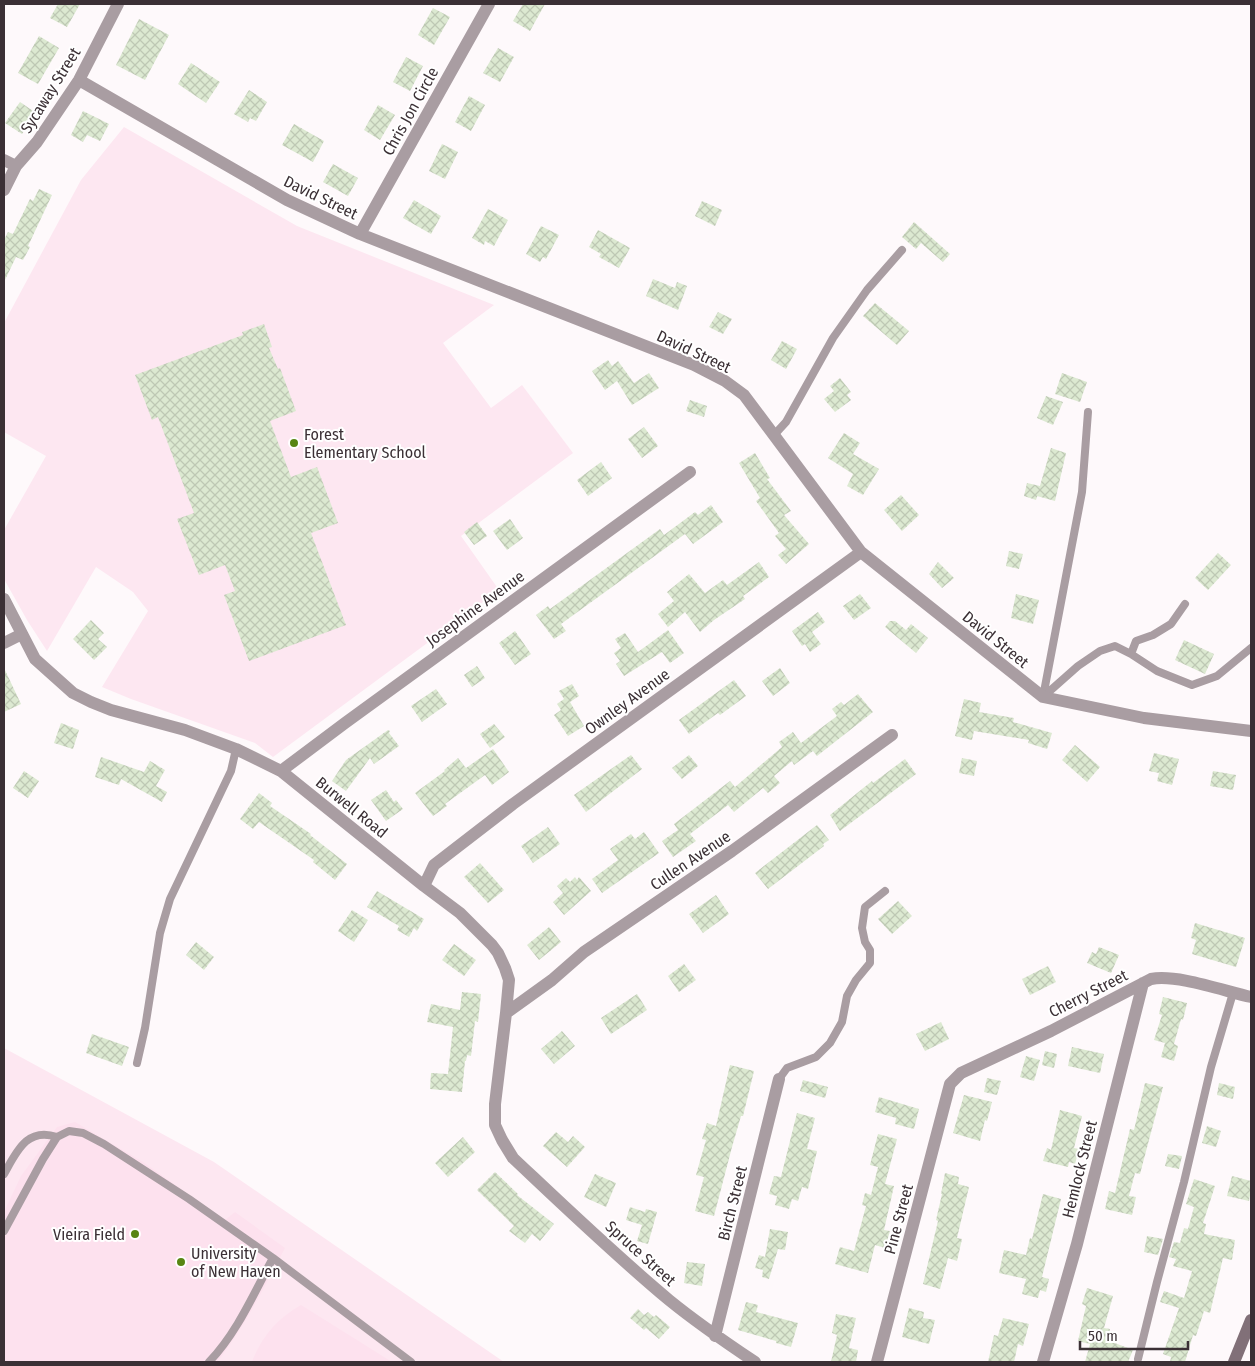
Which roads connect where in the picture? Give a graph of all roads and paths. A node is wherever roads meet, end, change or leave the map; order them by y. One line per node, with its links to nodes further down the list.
1 (118, 4): 3 (street, Sycaway Street)
2 (489, 4): 7 (street, Chris Jon Circle)
3 (79, 80): 5 (street, Sycaway Street); 7 (street, David Street)
4 (4, 160): 5 (street)
5 (16, 166): 6 (street, Sycaway Street)
6 (4, 190)
7 (360, 234): 10 (street, David Street)
8 (902, 250): 10 (lane)
9 (1088, 412): 19 (lane)
10 (774, 434): 12 (street, David Street)
11 (690, 472): 23 (street, Josephine Avenue)
12 (861, 552): 19 (street, David Street); 24 (street, Ownley Avenue)
13 (4, 599): 15 (street, Burwell Road)
14 (1185, 604): 18 (lane)
15 (22, 634): 16 (street); 22 (street, Burwell Road)
16 (4, 643)
17 (1251, 648): 18 (lane)
18 (1131, 654): 19 (lane)
19 (1042, 697): 20 (street, David Street)
20 (1251, 731)
21 (892, 735): 29 (street, Cullen Avenue)
22 (236, 749): 23 (street, Burwell Road); 30 (lane)
23 (281, 771): 24 (street, Burwell Road)
24 (424, 886): 29 (street, Burwell Road)
25 (885, 891): 31 (lane)
26 (1144, 983): 27 (street, Cherry Street); 32 (street, Cherry Street); 45 (street, Hemlock Street)
27 (1233, 993): 28 (street, Cherry Street); 40 (lane)
28 (1251, 997)
29 (506, 1013): 34 (street, Burwell Road)
30 (137, 1064)
31 (779, 1078): 39 (street, Birch Street)
32 (950, 1084): 44 (street, Pine Street)
33 (57, 1137): 35 (lane); 36 (lane); 37 (lane)
34 (513, 1158): 39 (street, Spruce Street)
35 (4, 1174)
36 (4, 1231)
37 (273, 1258): 41 (lane); 42 (lane)
38 (1251, 1320): 46 (main road)
39 (715, 1336): 43 (street, Spruce Street)
40 (1138, 1359)
41 (209, 1362)
42 (411, 1362)
43 (755, 1362)
44 (877, 1362)
45 (1043, 1362)
46 (1234, 1362)

